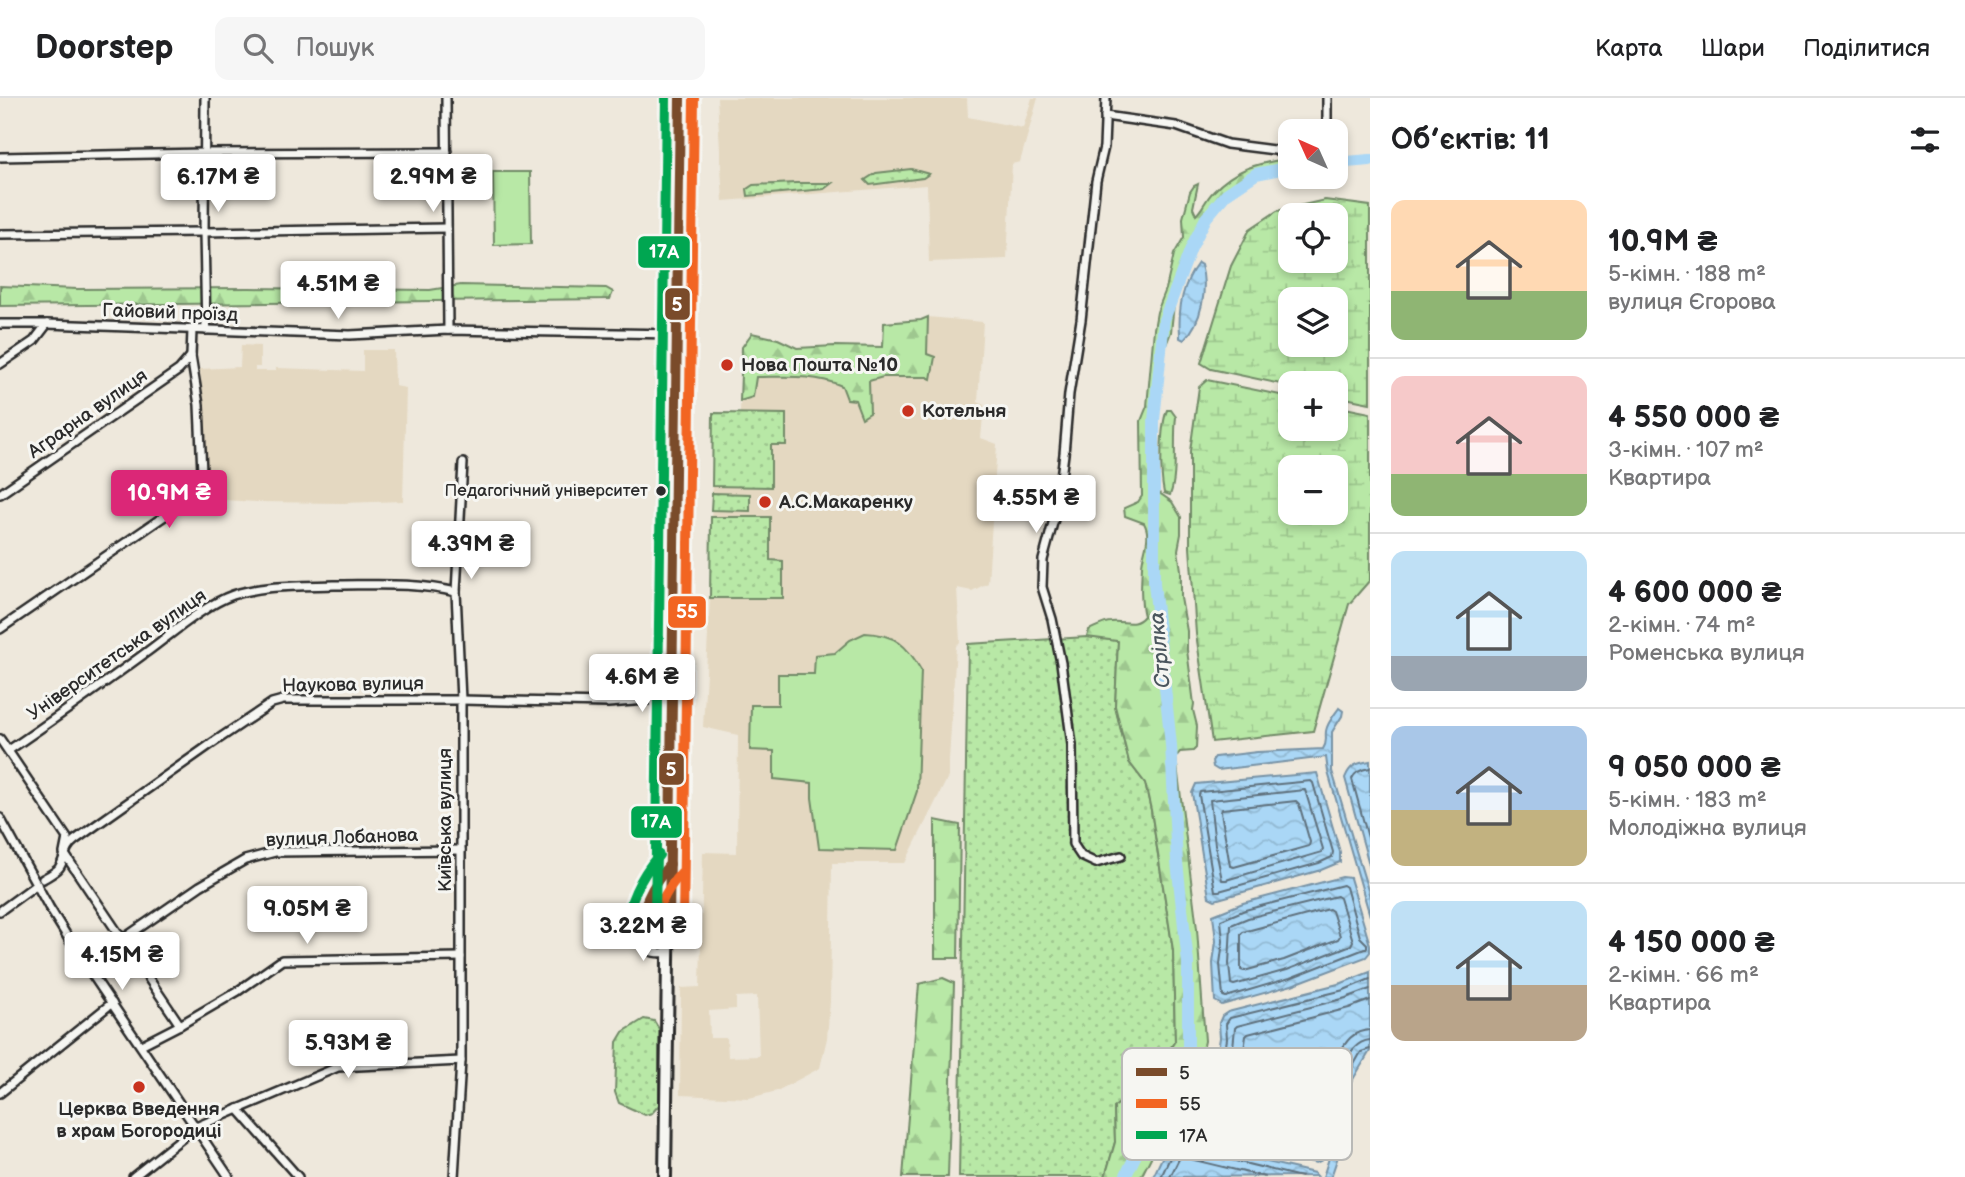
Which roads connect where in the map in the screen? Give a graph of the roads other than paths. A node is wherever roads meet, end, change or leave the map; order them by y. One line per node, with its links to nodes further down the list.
1 (205, 98): 10 (street)
2 (446, 98): 9 (street)
3 (680, 98): 20 (main road)
4 (1106, 98): 6 (street)
5 (1327, 98): 7 (street)
6 (1105, 116): 8 (street); 34 (street)
7 (1327, 119)
8 (1278, 150)
9 (447, 152): 10 (street); 12 (street)
10 (204, 153): 11 (street); 13 (street)
11 (0, 157)
12 (447, 228): 13 (street); 19 (street)
13 (204, 232): 14 (street); 18 (street)
14 (0, 233)
15 (0, 324): 16 (street, Гайовий проїзд)
16 (47, 324): 17 (street, Гайовий проїзд); 22 (street)
17 (192, 330): 18 (street, Гайовий проїзд); 21 (street)
18 (206, 330): 19 (street, Гайовий проїзд)
19 (449, 330): 20 (street, Гайовий проїзд)
20 (675, 334): 27 (main road)
21 (191, 356): 24 (street, Аграрна вулиця); 26 (street)
22 (0, 364)
23 (463, 463): 25 (street, Київська вулиця)
24 (0, 494)
25 (456, 592): 28 (street, Київська вулиця); 30 (street, Університетська вулиця)
26 (0, 629)
27 (673, 698): 28 (street, Наукова вулиця); 35 (main road)
28 (461, 700): 32 (street, Київська вулиця); 33 (street, Наукова вулиця)
29 (0, 739): 30 (street)
30 (9, 750): 33 (street)
31 (0, 818): 36 (street)
32 (461, 850): 38 (street, вулиця Лобанова); 40 (street, Київська вулиця)
33 (64, 853): 36 (street, Наукова вулиця); 38 (street)
34 (1121, 856)
35 (670, 864): 39 (main road); 39 (street)
36 (40, 882): 37 (street, Наукова вулиця); 41 (street)
37 (0, 911)
38 (122, 939): 42 (street)
39 (668, 952): 52 (main road)
40 (461, 957): 42 (street); 44 (street, Київська вулиця)
41 (112, 1003): 43 (street); 45 (street)
42 (180, 1025): 43 (street)
43 (141, 1045): 47 (street)
44 (461, 1061): 46 (street); 51 (street, Київська вулиця)
45 (0, 1093)
46 (238, 1109): 47 (street); 50 (street)
47 (196, 1127): 48 (street); 49 (street)
48 (133, 1177)
49 (229, 1177)
50 (298, 1177)
51 (454, 1177)
52 (665, 1177)

